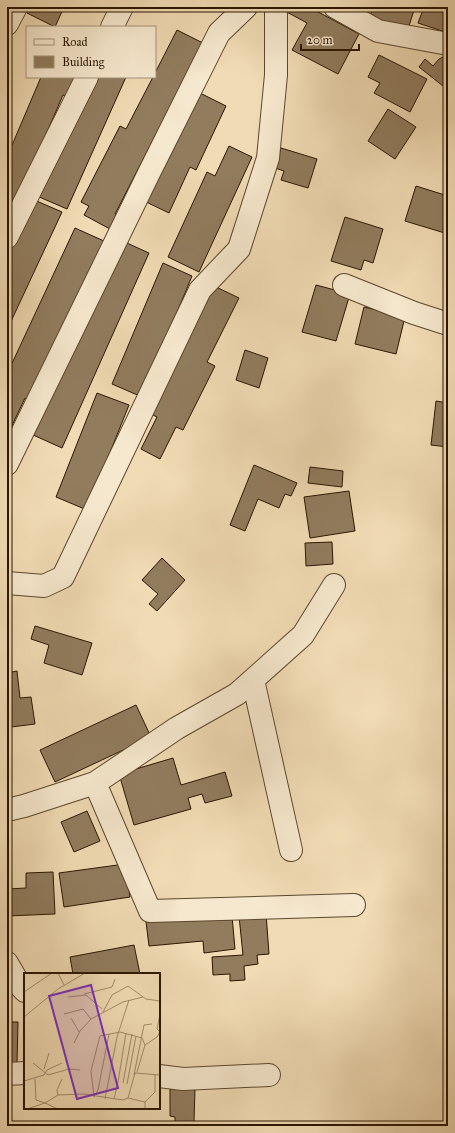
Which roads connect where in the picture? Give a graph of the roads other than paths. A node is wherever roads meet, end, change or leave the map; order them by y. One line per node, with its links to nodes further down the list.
1 (16, 7): 6 (street)
2 (122, 7): 7 (street)
3 (246, 7): 13 (street)
4 (276, 7): 14 (street)
5 (336, 7): 8 (street)
6 (7, 24)
7 (112, 26)
8 (448, 44)
9 (86, 78): 10 (street)
10 (7, 237)
11 (344, 285): 12 (street)
12 (448, 324)
13 (7, 464)
14 (7, 583)
15 (334, 586): 16 (street)
16 (253, 680): 17 (street); 19 (street)
17 (95, 783): 18 (street); 20 (street)
18 (7, 810)
19 (291, 850)
20 (354, 905)
21 (7, 963): 22 (street)
22 (24, 990)
23 (24, 1073): 24 (street)
24 (7, 1074)
25 (269, 1075): 26 (street)
26 (160, 1076)

